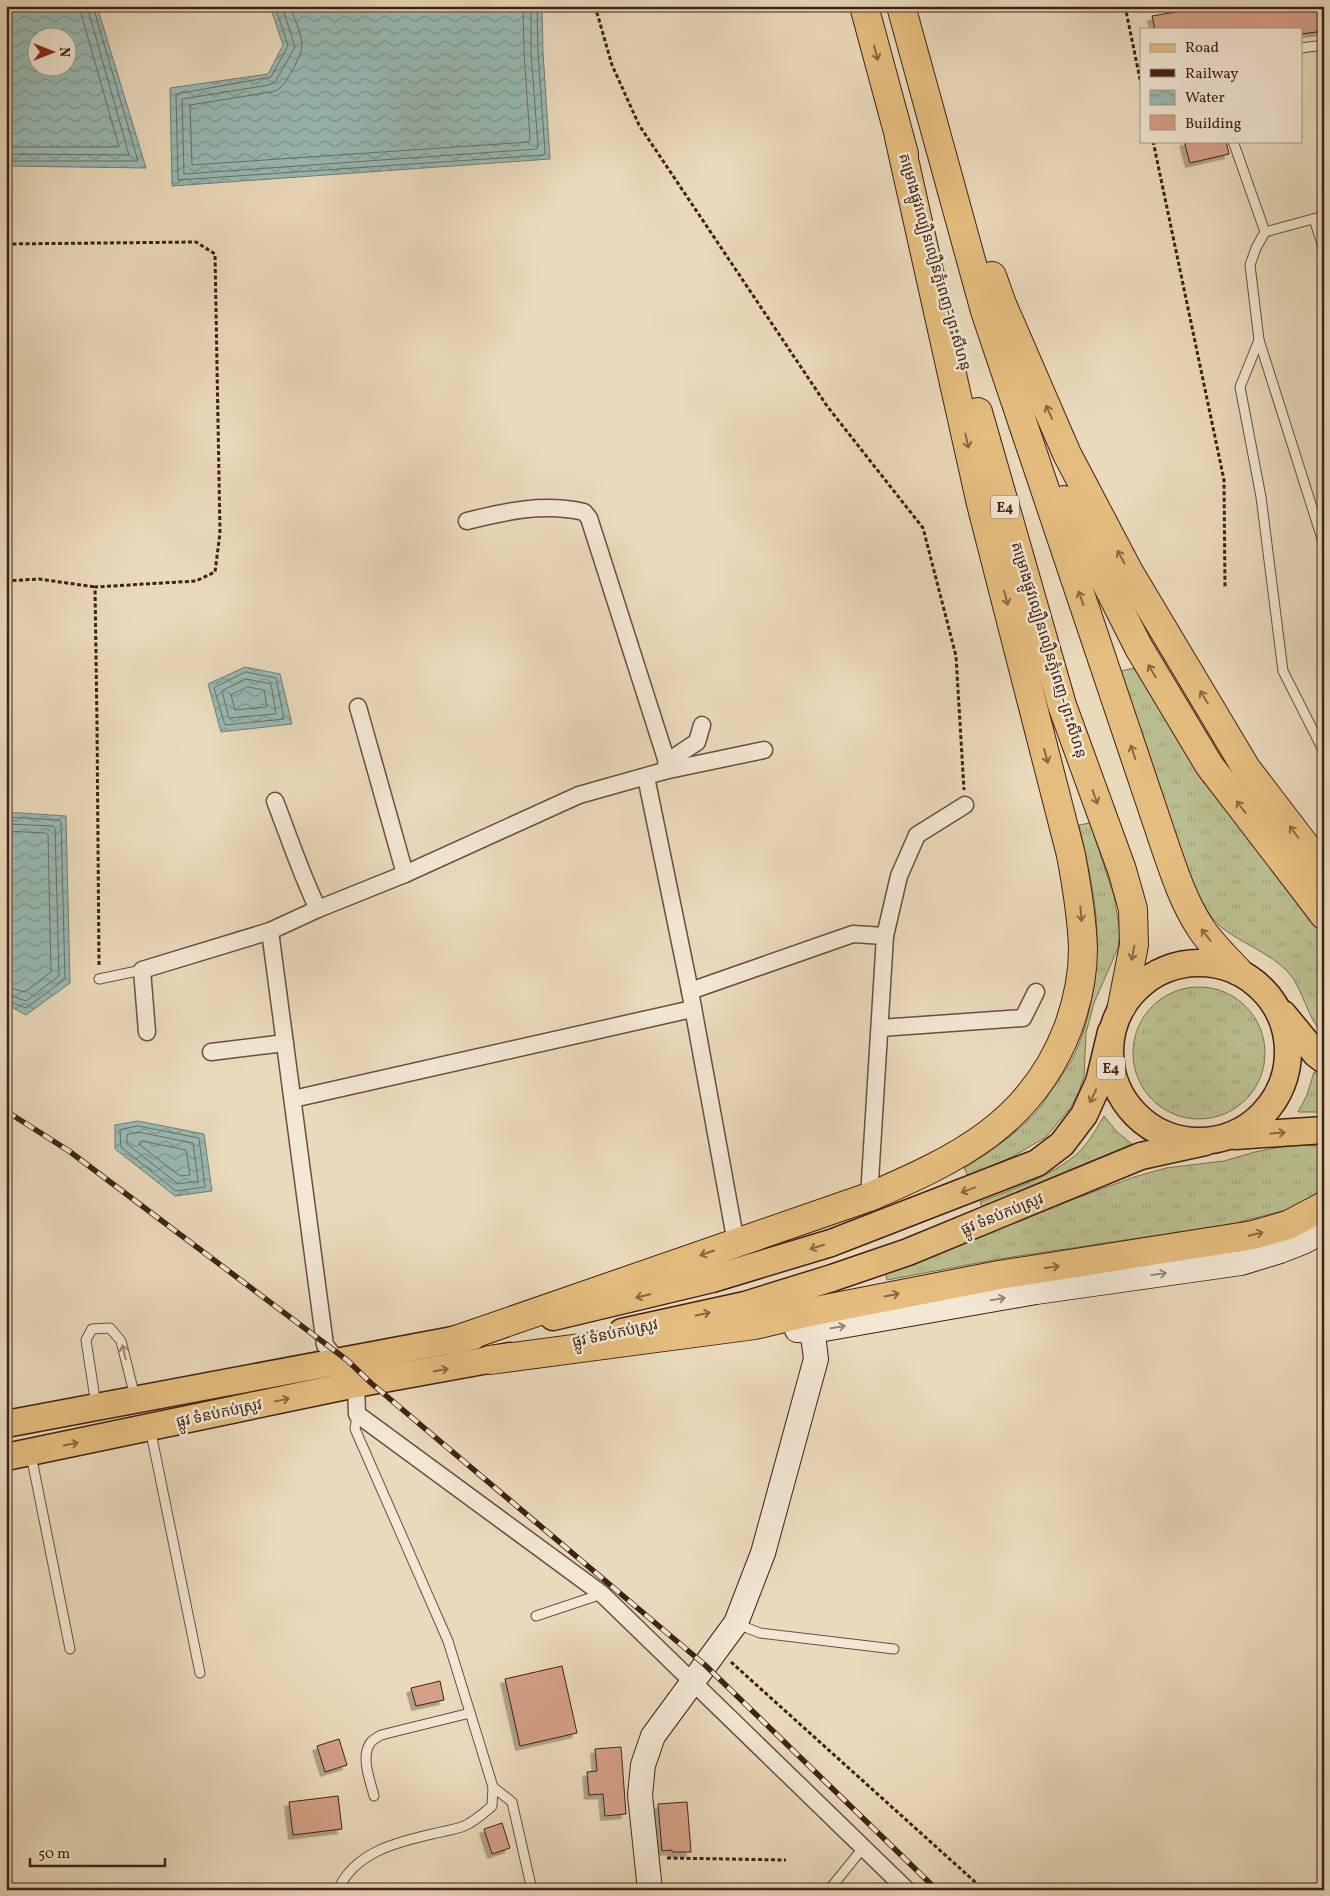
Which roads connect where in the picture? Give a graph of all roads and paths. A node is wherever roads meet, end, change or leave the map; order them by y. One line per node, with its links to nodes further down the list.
1 (595, 6): 30 (path)
2 (864, 6): 9 (highway, គម្រោងផ្លូវល្បឿនលឿនភ្នំពេញ-ព្រះសីហនុ / E4, one-way to 9)
3 (901, 6): 7 (highway, E4)
4 (1125, 6): 8 (path)
5 (1324, 45): 6 (lane)
6 (1302, 48)
7 (915, 61): 16 (highway, E4); 31 (highway, one-way to 7)
8 (1140, 79)
9 (899, 137): 42 (highway, គម្រោងផ្លូវល្បឿនលឿនភ្នំពេញ-ព្រះសីហនុ / E4, one-way to 42); 55 (highway, one-way to 55)
10 (1153, 142): 21 (path)
11 (1233, 142): 13 (lane)
12 (1319, 217): 13 (lane); 15 (lane)
13 (1265, 232): 17 (lane)
14 (6, 244): 22 (path)
15 (1324, 250)
16 (985, 311): 34 (highway, one-way to 16); 38 (highway, E4, one-way to 16)
17 (1259, 340): 19 (lane); 26 (lane)
18 (467, 521): 27 (street)
19 (1324, 545)
20 (6, 581): 22 (path)
21 (1225, 586)
22 (94, 587): 39 (path)
23 (358, 707): 32 (street)
24 (702, 724): 27 (street)
25 (764, 750): 27 (street)
26 (1324, 752)
27 (666, 767): 28 (street)
28 (646, 777): 32 (street); 40 (street)
29 (275, 801): 33 (street)
30 (965, 805): 36 (street)
31 (1324, 870)
32 (406, 874): 33 (street)
33 (318, 909): 35 (street)
34 (1324, 915)
35 (270, 931): 37 (street); 48 (street)
36 (885, 936): 40 (street); 45 (street)
37 (142, 970): 39 (lane); 46 (street)
38 (1238, 971): 42 (main road, E4); 43 (main road, E4)
39 (99, 979)
40 (690, 991): 44 (street)
41 (1036, 992): 45 (street)
42 (1122, 1006): 47 (main road, E4)
43 (1276, 1006): 50 (main road); 53 (main road, E4)
44 (692, 1009): 51 (street); 58 (street)
45 (880, 1028): 55 (street)
46 (147, 1032)
47 (1111, 1032): 54 (main road, E4); 60 (main road, ផ្លូវ ទំនប់កប់ស្រូវ, one-way to 60)
48 (285, 1043): 49 (street); 51 (street)
49 (211, 1052)
50 (1324, 1060)
51 (293, 1099): 62 (street)
52 (1324, 1130): 53 (main road, one-way to 52)
53 (1232, 1136): 54 (main road, E4)
54 (1205, 1142): 61 (main road, ផ្លូវ ទំនប់កប់ស្រូវ, one-way to 54)
55 (869, 1197): 58 (highway)
56 (1324, 1206): 59 (highway, one-way to 56)
57 (1324, 1231): 59 (street, one-way to 57)
58 (736, 1243): 60 (highway, one-way to 60)
59 (812, 1321): 61 (highway); 72 (street)
60 (453, 1341): 62 (main road, ផ្លូវ ទំនប់កប់ស្រូវ)
61 (490, 1360): 63 (main road, ផ្លូវ ទំនប់កប់ស្រូវ, one-way to 61)
62 (337, 1362): 63 (street); 64 (main road, ផ្លូវ ទំនប់កប់ស្រូវ)
63 (356, 1384): 66 (street); 68 (main road, ផ្លូវ ទំនប់កប់ស្រូវ, one-way to 63)
64 (136, 1400): 65 (main road, ផ្លូវ ទំនប់កប់ស្រូវ); 65 (lane, one-way to 65)
65 (97, 1407): 67 (main road, ផ្លូវ ទំនប់កប់ស្រូវ)
66 (357, 1414): 70 (street); 78 (lane)
67 (6, 1424)
68 (150, 1428): 69 (main road, ផ្លូវ ទំនប់កប់ស្រូវ, one-way to 68); 76 (lane)
69 (18, 1455): 73 (lane)
70 (602, 1594): 71 (lane); 77 (street)
71 (536, 1616)
72 (736, 1624): 74 (street); 75 (lane)
73 (70, 1648)
74 (717, 1649): 77 (street); 89 (path)
75 (894, 1649)
76 (200, 1673)
77 (693, 1682): 81 (street); 82 (street)
78 (470, 1713): 79 (lane); 80 (lane)
79 (493, 1787): 84 (lane); 85 (lane)
80 (374, 1796)
81 (863, 1848): 87 (lane); 88 (street)
82 (647, 1858): 83 (path); 86 (street)
83 (786, 1860)
84 (338, 1890)
85 (532, 1890)
86 (650, 1890)
87 (827, 1890)
88 (907, 1890)
89 (984, 1890)

